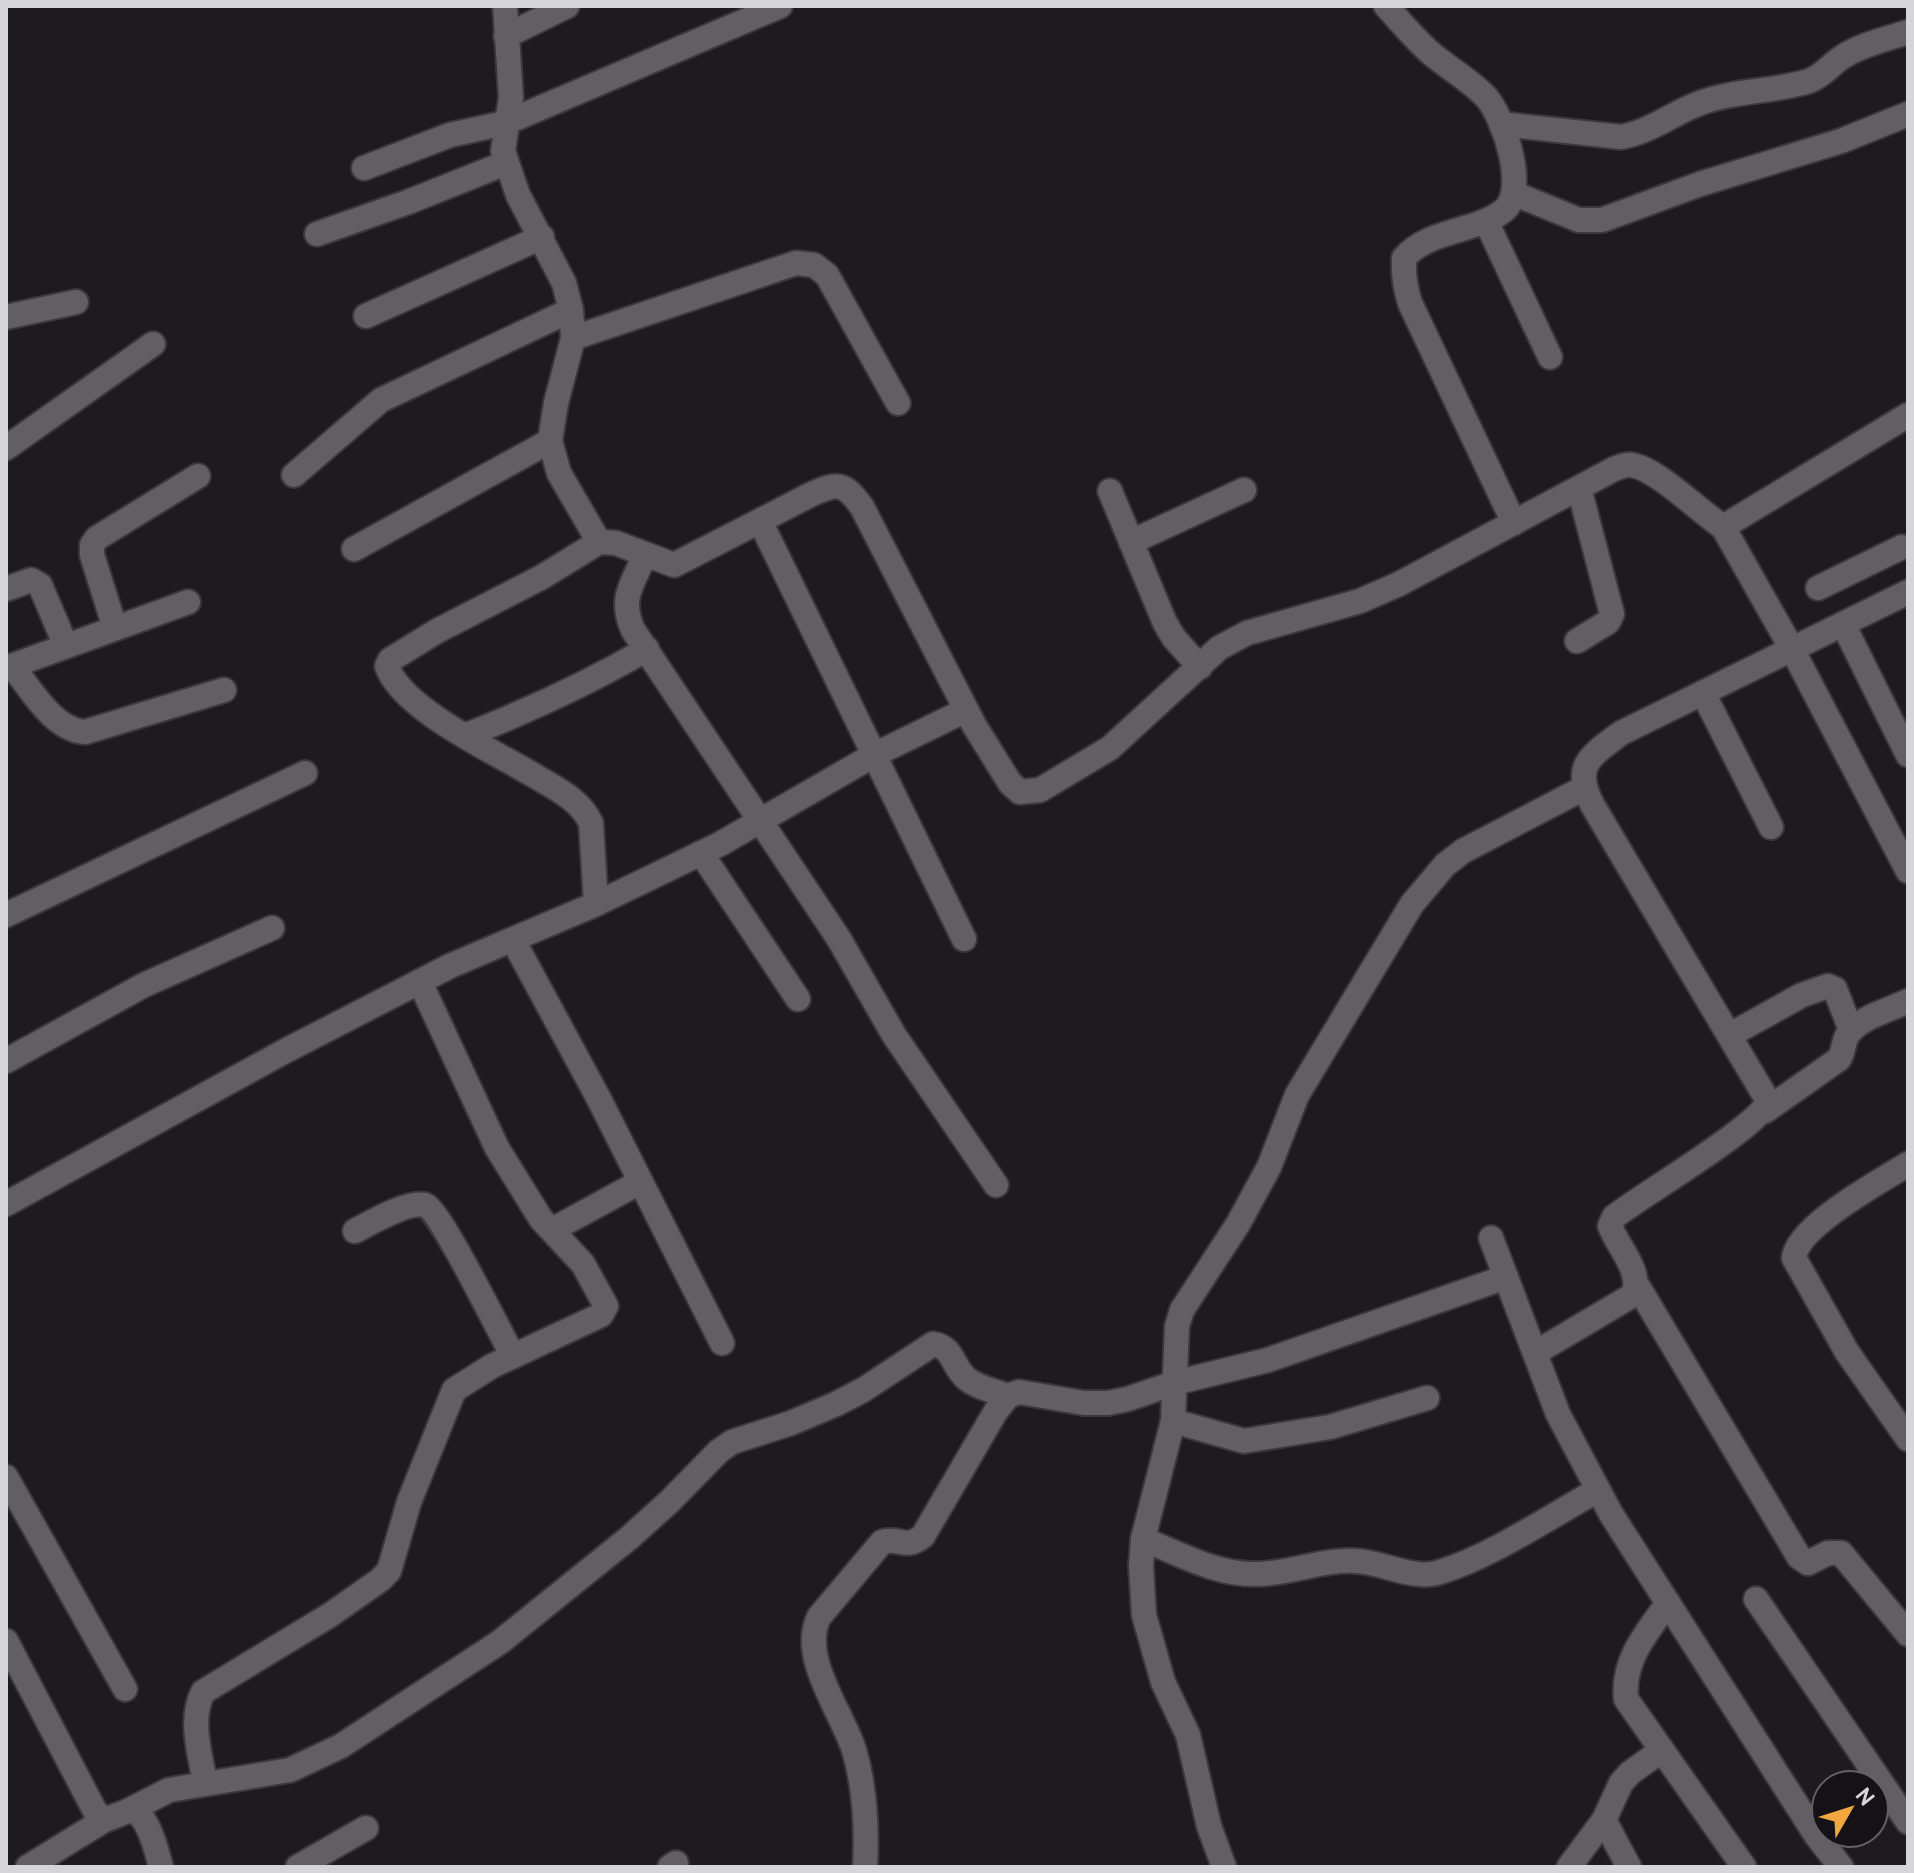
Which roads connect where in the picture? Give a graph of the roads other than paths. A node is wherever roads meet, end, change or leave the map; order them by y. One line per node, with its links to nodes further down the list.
1 (505, 6): 6 (street)
2 (567, 6): 6 (street)
3 (780, 6): 8 (street)
4 (1386, 6): 9 (street)
5 (1908, 32): 9 (street)
6 (506, 36): 8 (street)
7 (1908, 114): 12 (street)
8 (505, 123): 10 (street); 11 (street)
9 (1501, 124): 12 (street)
10 (506, 163): 14 (street); 15 (street)
11 (364, 168)
12 (1515, 194): 13 (street)
13 (1486, 221): 22 (street); 33 (street)
14 (317, 234)
15 (542, 237): 17 (street); 18 (street)
16 (76, 302): 19 (street)
17 (571, 310): 20 (street); 27 (street)
18 (366, 316)
19 (6, 317)
20 (573, 338): 23 (street); 25 (street)
21 (153, 344): 26 (street)
22 (1550, 357)
23 (898, 403)
24 (1908, 415): 34 (street)
25 (550, 441): 35 (street); 37 (street)
26 (6, 448)
27 (294, 475)
28 (198, 476): 45 (street)
29 (1579, 488): 33 (street); 34 (street); 46 (street)
30 (1244, 490): 36 (street)
31 (1110, 491): 36 (street)
32 (760, 521): 39 (street); 54 (street); 56 (street)
33 (1514, 523): 51 (street)
34 (1723, 527): 49 (street)
35 (599, 542): 39 (street); 55 (street)
36 (1131, 542): 51 (street)
37 (354, 549)
38 (1906, 551): 40 (street)
39 (645, 555): 48 (street)
40 (1818, 588)
41 (6, 589): 47 (street)
42 (1908, 592): 44 (street)
43 (188, 602): 45 (street)
44 (1843, 624): 49 (street); 57 (street)
45 (115, 628): 47 (street)
46 (1577, 641)
47 (66, 646): 50 (street)
48 (647, 649): 55 (street); 60 (street)
49 (1792, 649): 53 (street); 63 (street)
50 (9, 667): 52 (street)
51 (1200, 667): 54 (street)
52 (224, 690)
53 (1703, 693): 59 (street); 61 (street)
54 (966, 710): 56 (street)
55 (467, 735): 64 (street)
56 (874, 755): 60 (street); 67 (street)
57 (1908, 755)
58 (305, 773): 65 (street)
59 (1584, 788): 73 (street); 88 (street)
60 (761, 820): 62 (street); 78 (street)
61 (1771, 827)
62 (701, 853): 64 (street); 70 (street)
63 (1908, 871)
64 (596, 904): 68 (street)
65 (6, 915)
66 (272, 928): 74 (street)
67 (964, 939)
68 (513, 940): 69 (street); 77 (street)
69 (420, 982): 79 (street); 80 (street)
70 (798, 999)
71 (1908, 1001): 72 (street)
72 (1851, 1030): 73 (street); 75 (street)
73 (1730, 1035): 75 (street)
74 (6, 1061)
75 (1765, 1111): 84 (street)
76 (1908, 1164): 92 (street)
77 (640, 1182): 80 (street); 85 (street)
78 (996, 1185)
79 (6, 1204)
80 (552, 1230): 87 (street)
81 (355, 1231): 87 (street)
82 (1491, 1238): 83 (street)
83 (1506, 1277): 86 (street); 88 (street)
84 (1637, 1285): 86 (street); 98 (street)
85 (722, 1343)
86 (1535, 1353): 94 (street)
87 (513, 1356): 102 (street)
88 (1174, 1383): 89 (street); 91 (street)
89 (1008, 1396): 102 (street); 110 (street)
90 (1427, 1398): 91 (street)
91 (1173, 1421): 95 (street)
92 (1908, 1439)
93 (6, 1477): 100 (street)
94 (1598, 1490): 95 (street); 97 (street)
95 (1143, 1539): 111 (street)
96 (1756, 1599): 105 (street)
97 (1668, 1603): 101 (street); 115 (street)
98 (1908, 1634)
99 (9, 1655): 103 (street)
100 (125, 1689)
101 (1662, 1750): 104 (street); 114 (street)
102 (205, 1783): 103 (street)
103 (117, 1815): 107 (street); 108 (street)
104 (1604, 1820): 112 (street); 113 (street)
105 (1908, 1822)
106 (366, 1828): 109 (street)
107 (28, 1867)
108 (161, 1867)
109 (298, 1867)
110 (865, 1867)
111 (1224, 1867)
112 (1569, 1867)
113 (1629, 1867)
114 (1744, 1867)
115 (1841, 1867)

